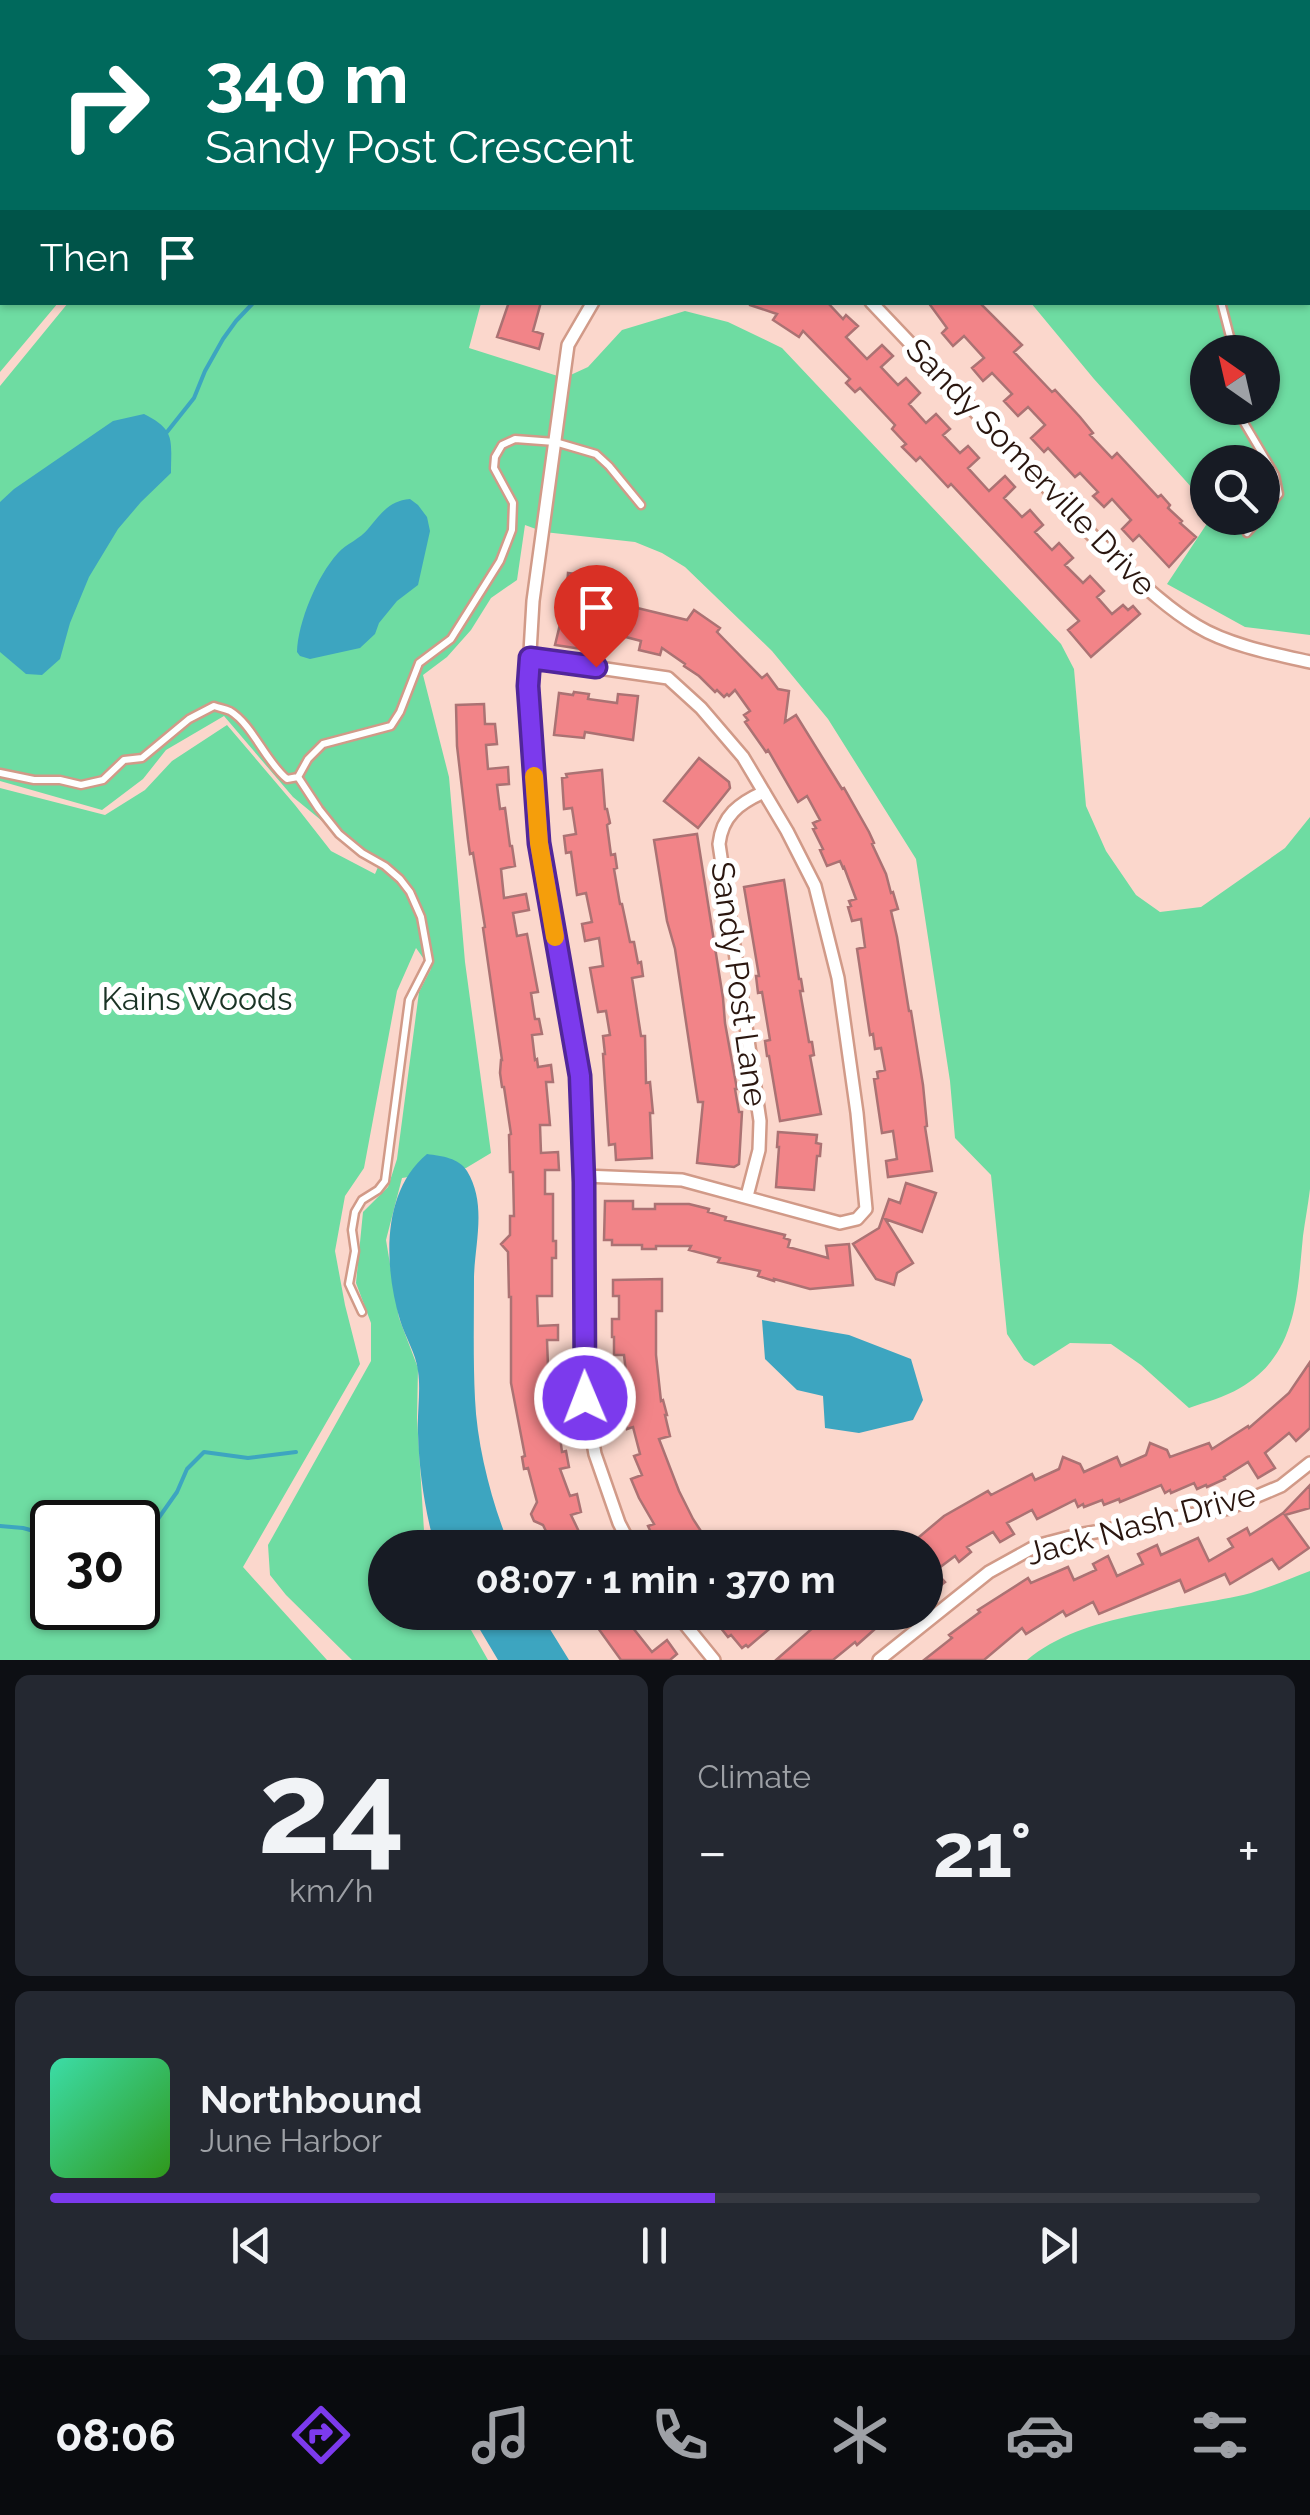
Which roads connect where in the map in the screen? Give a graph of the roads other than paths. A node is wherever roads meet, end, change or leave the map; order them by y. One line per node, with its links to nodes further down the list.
1 (591, 305): 5 (street)
2 (873, 305): 8 (street, Sandy Somerville Drive)
3 (1222, 305): 4 (lane)
4 (1230, 335)
5 (555, 442): 6 (lane); 7 (street); 10 (lane)
6 (641, 505)
7 (530, 658): 11 (street); 12 (street)
8 (1310, 662)
9 (0, 773): 10 (lane)
10 (298, 777): 14 (lane)
11 (764, 792): 13 (street, Sandy Post Lane); 13 (street)
12 (584, 1176): 13 (street); 16 (street)
13 (747, 1196)
14 (362, 1312)
15 (1310, 1463): 19 (street, Jack Nash Drive)
16 (623, 1530)
17 (690, 1630): 18 (street)
18 (714, 1660)
19 (879, 1660)

